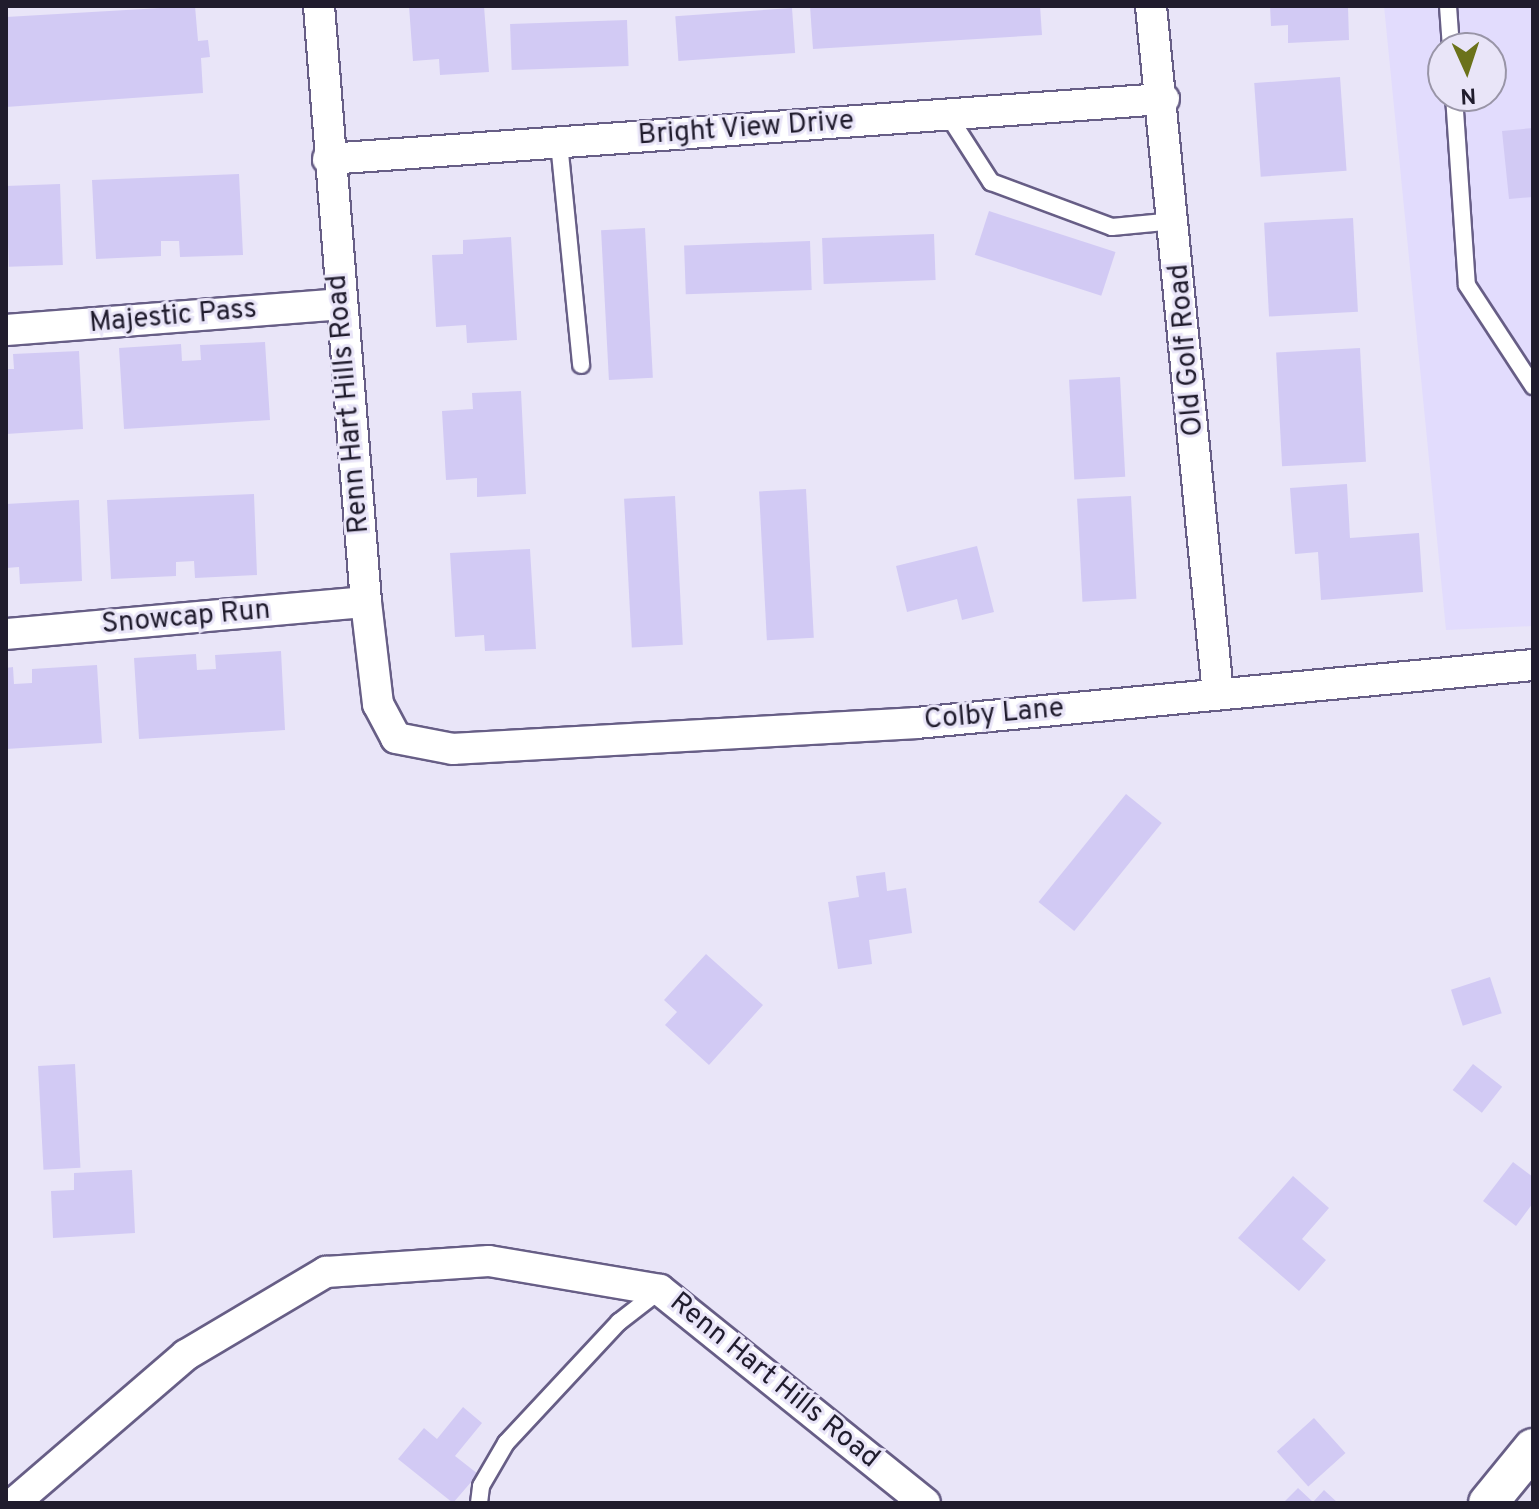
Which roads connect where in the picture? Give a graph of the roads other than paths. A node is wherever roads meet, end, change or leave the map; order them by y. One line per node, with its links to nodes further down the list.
1 (319, 6): 9 (street, Renn Hart Hills Road)
2 (1151, 6): 5 (street, Old Golf Road)
3 (1448, 6): 4 (lane)
4 (1450, 32)
5 (1164, 99): 7 (street, Bright View Drive); 10 (street, Old Golf Road)
6 (1455, 112): 14 (lane)
7 (948, 115): 8 (street, Bright View Drive); 10 (lane)
8 (559, 143): 9 (street, Bright View Drive); 13 (lane)
9 (328, 159): 11 (street, Renn Hart Hills Road)
10 (1175, 221): 19 (street, Old Golf Road)
11 (341, 304): 12 (street, Majestic Pass); 16 (street, Renn Hart Hills Road)
12 (6, 330)
13 (581, 365)
14 (1526, 368): 15 (lane)
15 (1533, 386)
16 (366, 602): 17 (street, Snowcap Run); 20 (street, Renn Hart Hills Road)
17 (6, 634)
18 (1533, 665): 19 (street, Colby Lane)
19 (1218, 694): 20 (street, Colby Lane)
20 (453, 749)
21 (660, 1290): 23 (street); 24 (lane); 25 (street, Renn Hart Hills Road)
22 (1533, 1448): 26 (street)
23 (14, 1503)
24 (479, 1503)
25 (925, 1503)
26 (1488, 1503)

